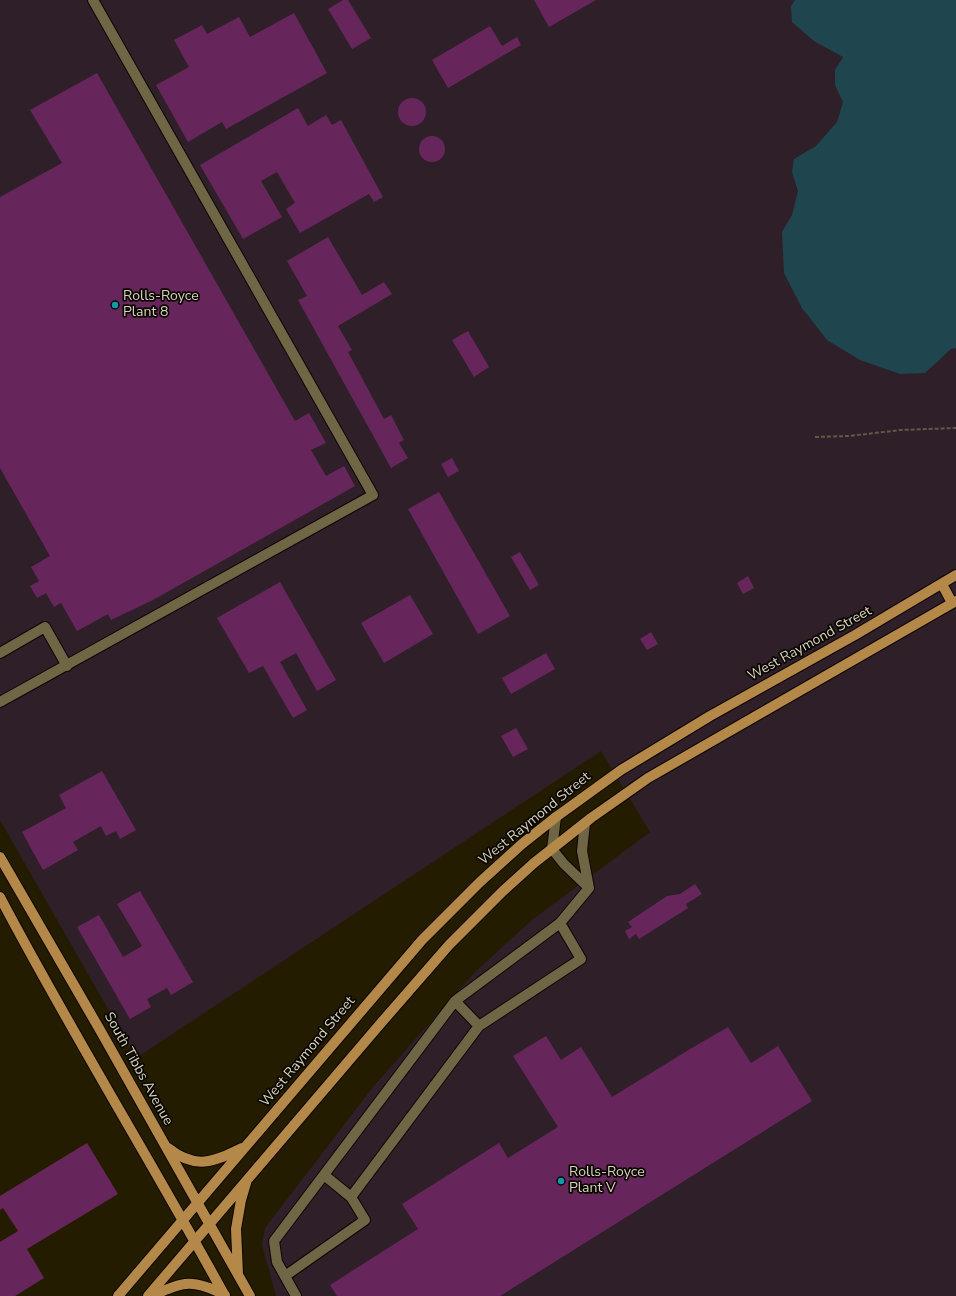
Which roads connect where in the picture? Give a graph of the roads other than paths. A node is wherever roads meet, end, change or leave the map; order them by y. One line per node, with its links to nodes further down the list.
1 (93, 0): 6 (lane)
2 (956, 575): 3 (main road, West Raymond Street)
3 (942, 584): 4 (main road); 8 (main road, West Raymond Street)
4 (954, 602): 9 (main road)
5 (0, 653): 6 (lane)
6 (68, 666): 7 (lane)
7 (0, 702)
8 (556, 817): 10 (lane); 18 (main road, West Raymond Street)
9 (585, 823): 10 (main road); 12 (lane)
10 (552, 849): 12 (lane); 20 (main road)
11 (0, 858): 17 (main road, South Tibbs Avenue)
12 (589, 888): 14 (lane)
13 (0, 897): 23 (main road)
14 (560, 923): 15 (lane); 16 (lane)
15 (455, 1001): 16 (lane); 19 (lane)
16 (479, 1026): 21 (lane)
17 (164, 1145): 18 (main road); 22 (main road, South Tibbs Avenue)
18 (247, 1145): 22 (main road, West Raymond Street)
19 (324, 1175): 21 (lane); 27 (lane)
20 (246, 1180): 24 (main road); 26 (main road)
21 (351, 1197): 27 (lane)
22 (198, 1203): 23 (main road, West Raymond Street); 24 (main road, South Tibbs Avenue)
23 (183, 1220): 25 (main road); 28 (main road, West Raymond Street)
24 (209, 1225): 25 (main road); 26 (main road, South Tibbs Avenue)
25 (195, 1241): 29 (main road); 31 (main road)
26 (238, 1276): 32 (main road, South Tibbs Avenue)
27 (285, 1276): 33 (lane)
28 (118, 1296)
29 (148, 1296)
30 (151, 1296): 31 (main road)
31 (225, 1296)
32 (250, 1296)
33 (296, 1296)

